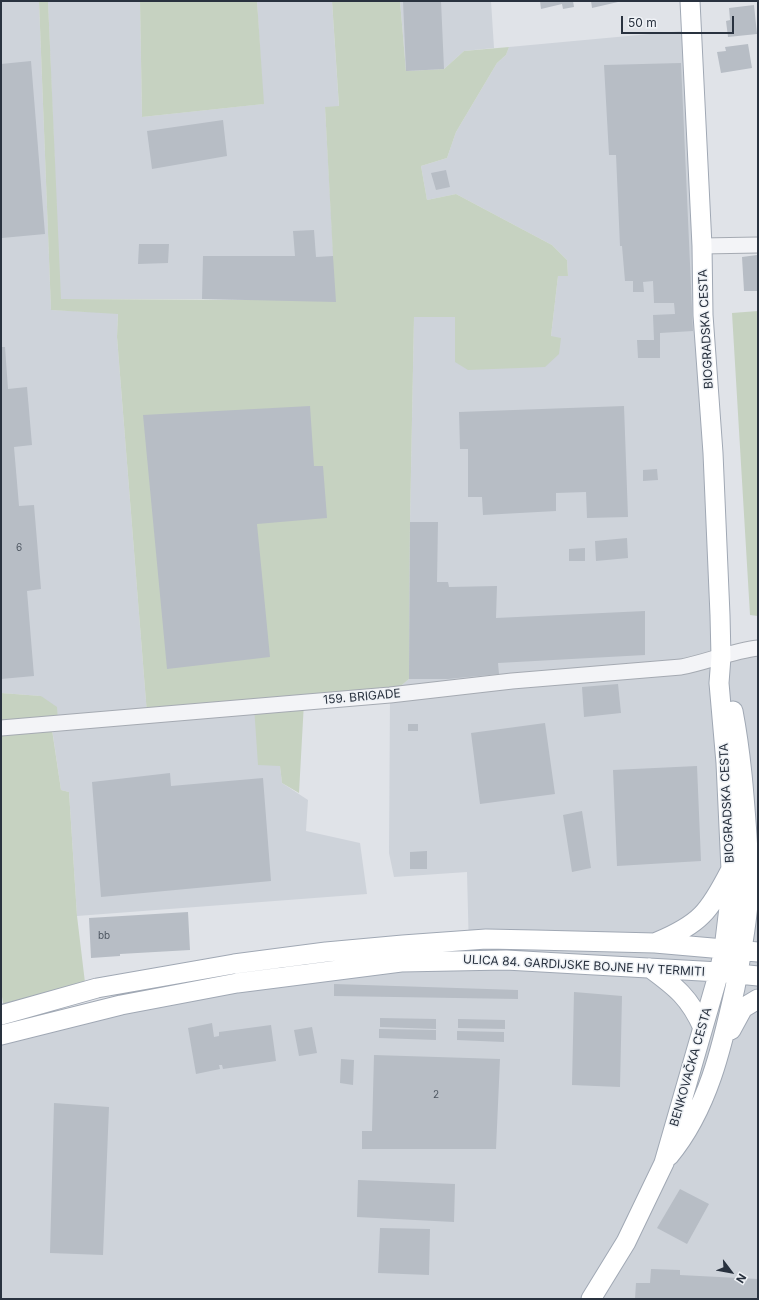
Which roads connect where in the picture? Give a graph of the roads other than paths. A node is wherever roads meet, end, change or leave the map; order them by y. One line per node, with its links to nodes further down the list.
1 (690, 1): 3 (main road, BIOGRADSKA CESTA)
2 (758, 245): 3 (street)
3 (702, 246): 5 (main road, BIOGRADSKA CESTA)
4 (758, 648): 5 (street, 159. BRIGADE)
5 (722, 657): 6 (street, 159. BRIGADE); 7 (main road, BIOGRADSKA CESTA); 8 (main road, BIOGRADSKA CESTA)
6 (1, 728)
7 (730, 870): 9 (main road); 10 (main road, BIOGRADSKA CESTA)
8 (754, 899): 10 (main road, BIOGRADSKA CESTA)
9 (655, 943): 10 (main road, ULICA 84. GARDIJSKE BOJNE HV TERMITI); 16 (main road, ULICA 84. GARDIJSKE BOJNE HV TERMITI)
10 (742, 950): 12 (main road, BENKOVAČKA CESTA); 13 (main road, BENKOVAČKA CESTA)
11 (650, 968): 12 (main road, ULICA 84. GARDIJSKE BOJNE HV TERMITI); 17 (main road); 18 (main road, ULICA 84. GARDIJSKE BOJNE HV TERMITI)
12 (719, 972): 13 (main road, ULICA 84. GARDIJSKE BOJNE HV TERMITI); 17 (main road, BENKOVAČKA CESTA)
13 (738, 974): 14 (main road, ULICA 84. GARDIJSKE BOJNE HV TERMITI); 19 (main road, BENKOVAČKA CESTA)
14 (758, 976)
15 (758, 999): 19 (main road)
16 (1, 1015)
17 (703, 1028): 20 (main road, BENKOVAČKA CESTA)
18 (1, 1035)
19 (723, 1043): 20 (main road, BENKOVAČKA CESTA)
20 (664, 1163): 21 (main road, BENKOVAČKA CESTA)
21 (591, 1299)

